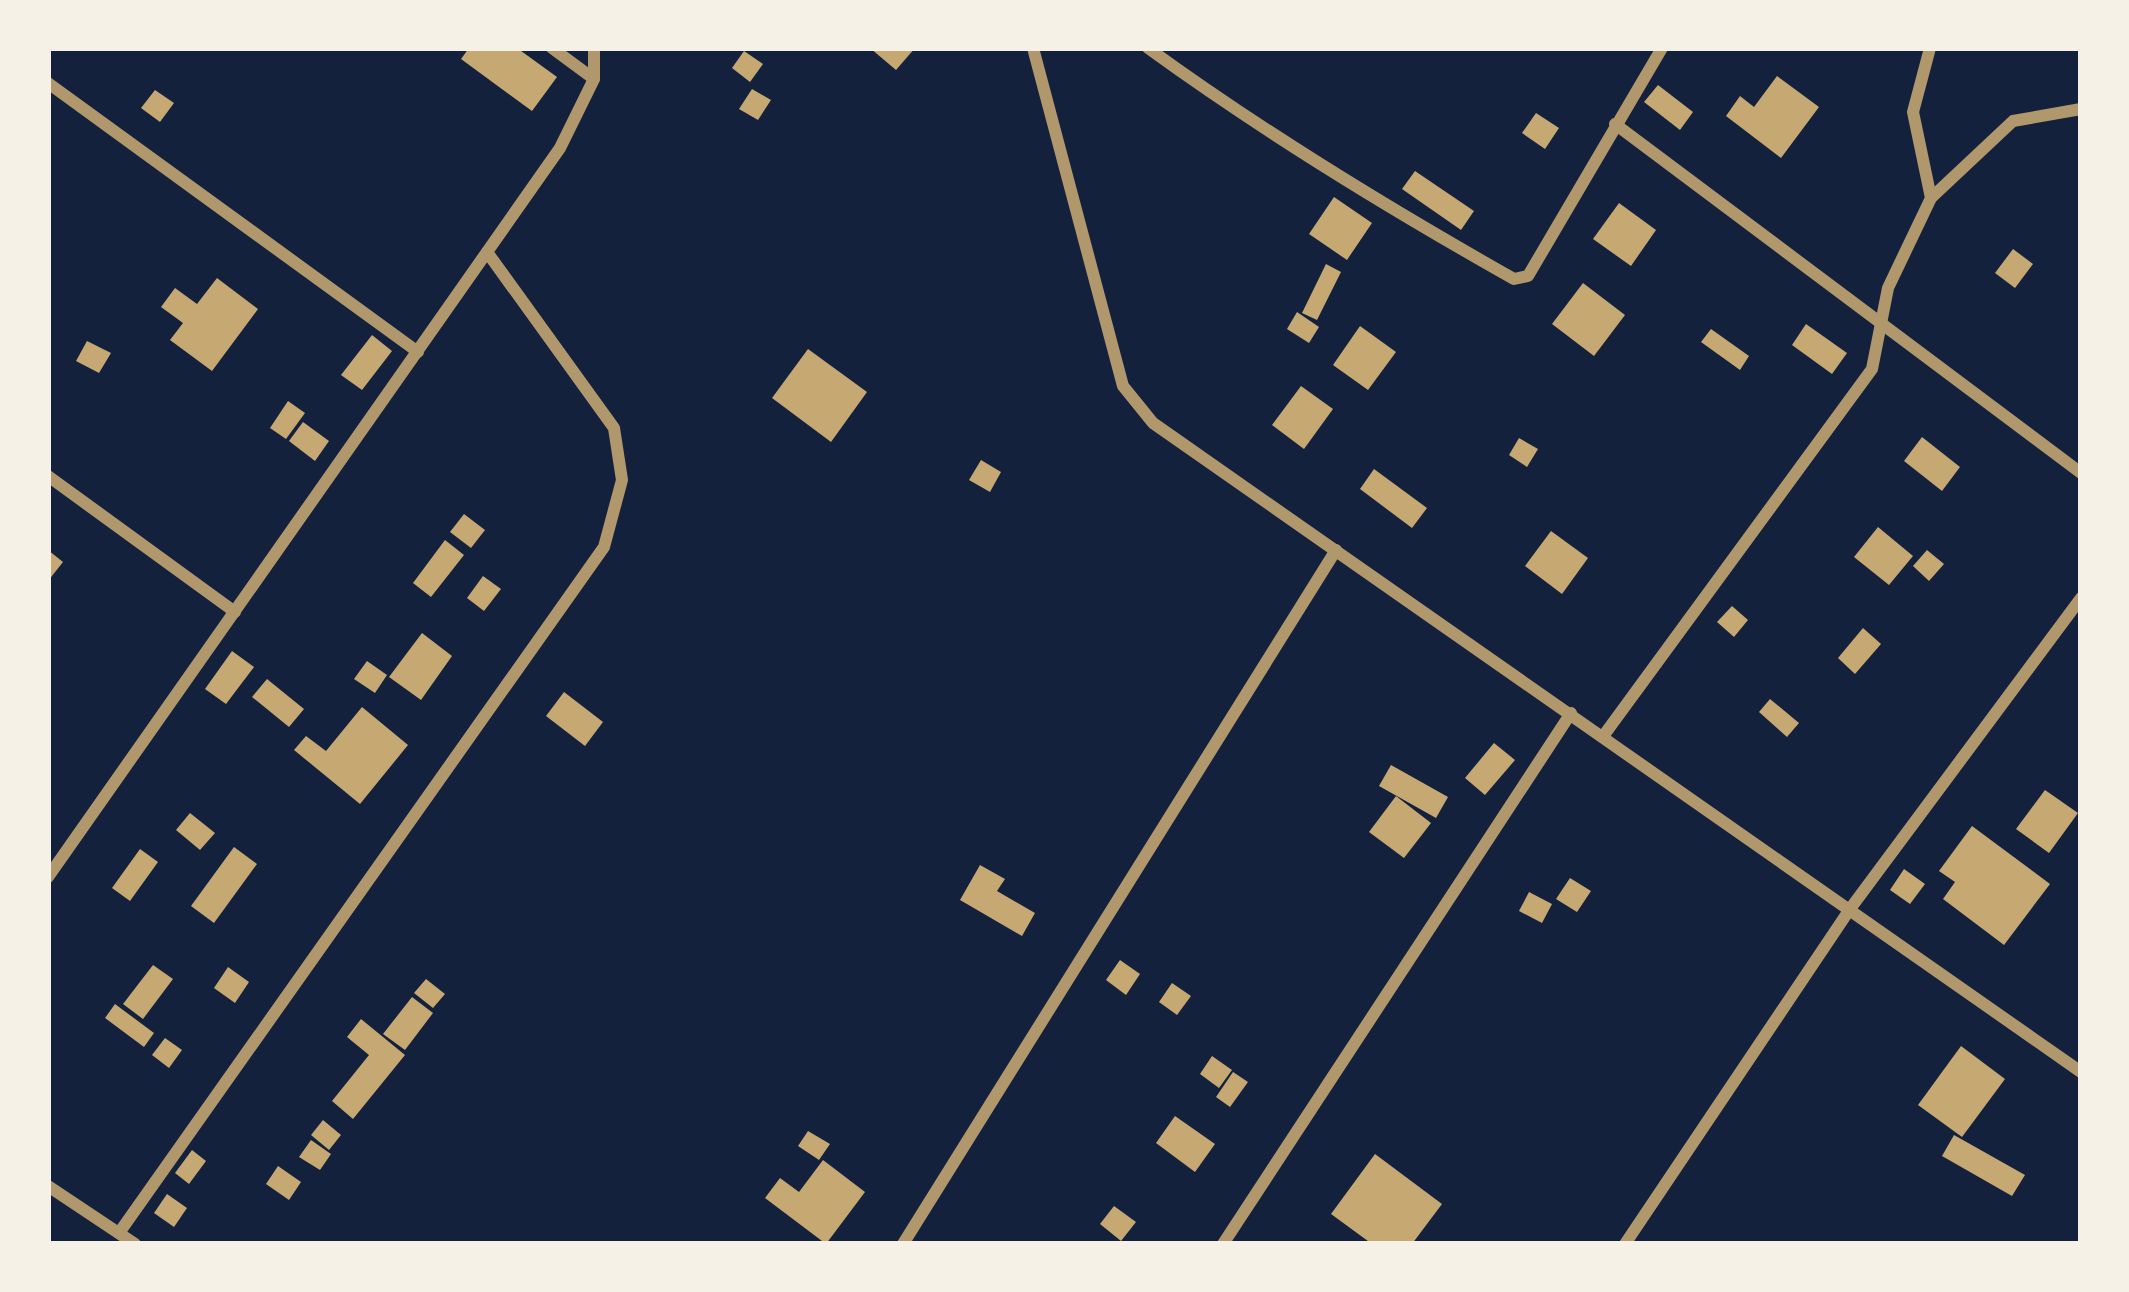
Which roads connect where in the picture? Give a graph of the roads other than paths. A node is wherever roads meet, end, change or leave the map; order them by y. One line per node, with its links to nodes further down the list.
1 (552, 48): 7 (street)
2 (594, 48): 7 (street)
3 (1033, 48): 17 (street)
4 (1148, 48): 10 (street)
5 (1662, 48): 10 (street)
6 (1930, 48): 11 (street)
7 (595, 79): 12 (street)
8 (48, 82): 14 (street)
9 (2080, 111): 11 (street)
10 (1616, 124): 13 (street)
11 (1930, 198): 13 (street)
12 (488, 252): 14 (street); 26 (street)
13 (1880, 325): 15 (street); 21 (street)
14 (418, 352): 19 (street)
15 (2081, 473)
16 (48, 476): 19 (street)
17 (1336, 550): 20 (street); 28 (street)
18 (2081, 598): 23 (street)
19 (235, 612): 22 (street)
20 (1571, 712): 21 (street); 29 (street)
21 (1604, 735): 23 (street)
22 (48, 877)
23 (1850, 909): 24 (street); 30 (street)
24 (2081, 1072)
25 (49, 1189): 26 (street)
26 (119, 1233): 27 (street)
27 (135, 1244)
28 (903, 1244)
29 (1223, 1244)
30 (1625, 1244)

